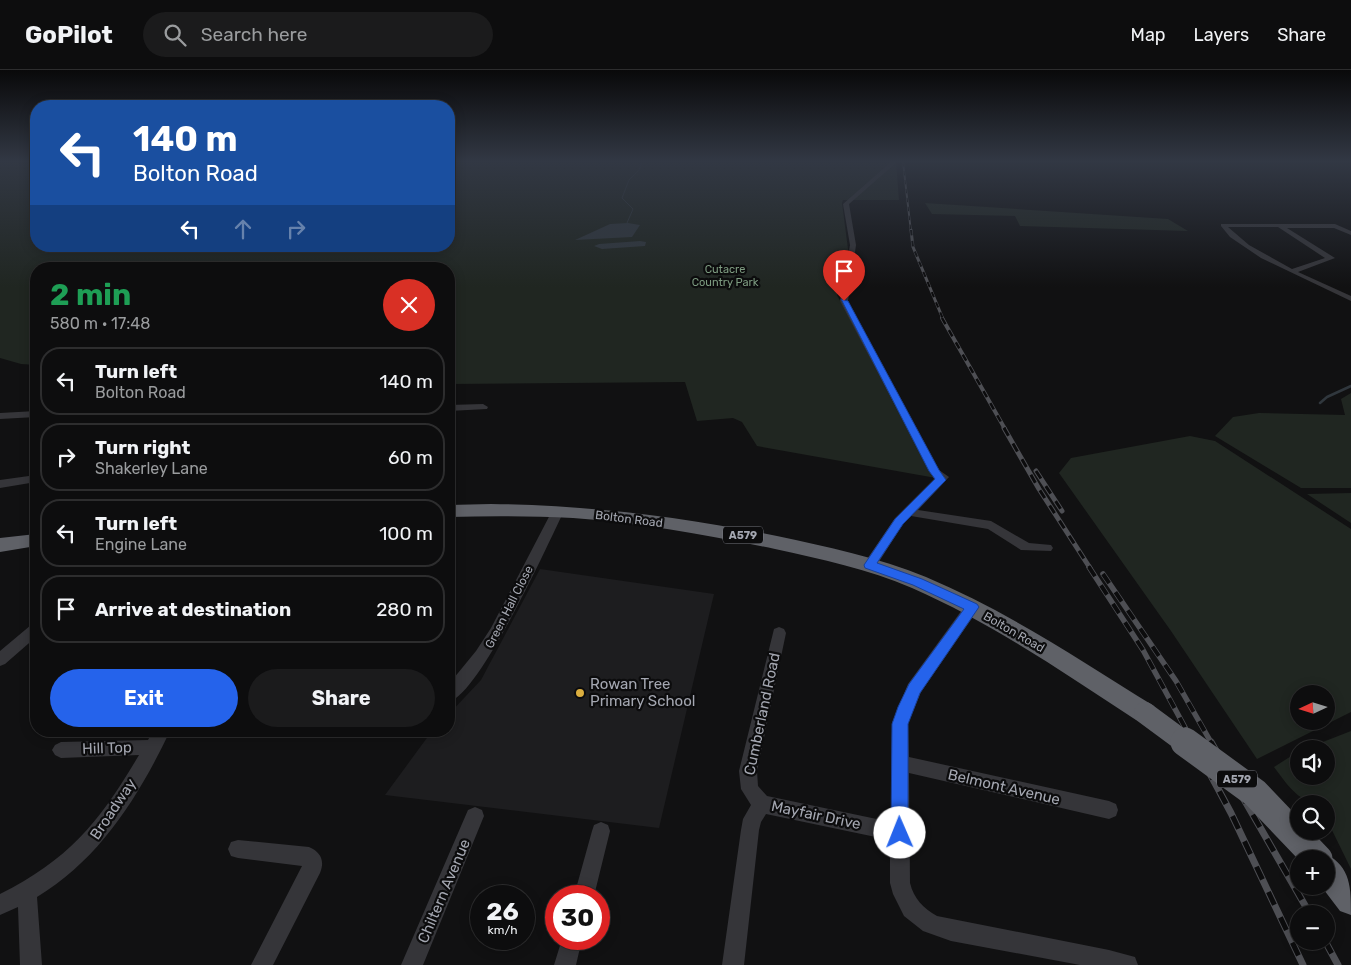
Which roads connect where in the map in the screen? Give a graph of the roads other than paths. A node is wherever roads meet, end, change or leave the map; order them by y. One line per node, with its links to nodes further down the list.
1 (846, 204): 14 (street)
2 (1279, 225): 3 (street); 4 (street); 4 (street)
3 (1351, 233)
4 (1292, 272): 5 (street)
5 (1349, 296)
6 (483, 407): 7 (street)
7 (455, 408)
8 (30, 414): 9 (street)
9 (0, 416)
10 (30, 480): 11 (street)
11 (0, 484)
12 (455, 511): 13 (highway, Bolton Road / A579)
13 (558, 511): 18 (highway, Bolton Road / A579); 23 (street, Green Hall Close)
14 (908, 512): 17 (street); 18 (street)
15 (30, 541): 16 (highway)
16 (0, 545)
17 (1046, 548)
18 (870, 565): 19 (highway, Bolton Road / A579)
19 (972, 607): 26 (street); 33 (highway, Bolton Road / A579, bridge)
20 (30, 633): 22 (street)
21 (779, 633): 27 (street, Cumberland Road)
22 (0, 660)
23 (455, 689)
24 (158, 739): 25 (street, Hill Top); 36 (street, Broadway)
25 (60, 750)
26 (899, 763): 28 (street, Belmont Avenue); 31 (street)
27 (762, 804): 31 (street, Mayfair Drive); 44 (street)
28 (1108, 810)
29 (476, 816): 42 (street, Chiltern Avenue)
30 (602, 831): 35 (street)
31 (900, 833): 45 (street)
32 (238, 849): 41 (street)
33 (1309, 850)
34 (1335, 880): 37 (highway)
35 (587, 885)
36 (27, 893): 38 (street, Broadway); 40 (street)
37 (1351, 900)
38 (0, 905)
39 (569, 950): 43 (street)
40 (31, 965)
41 (262, 965)
42 (412, 965)
43 (565, 965)
44 (732, 965)
45 (1127, 965)

